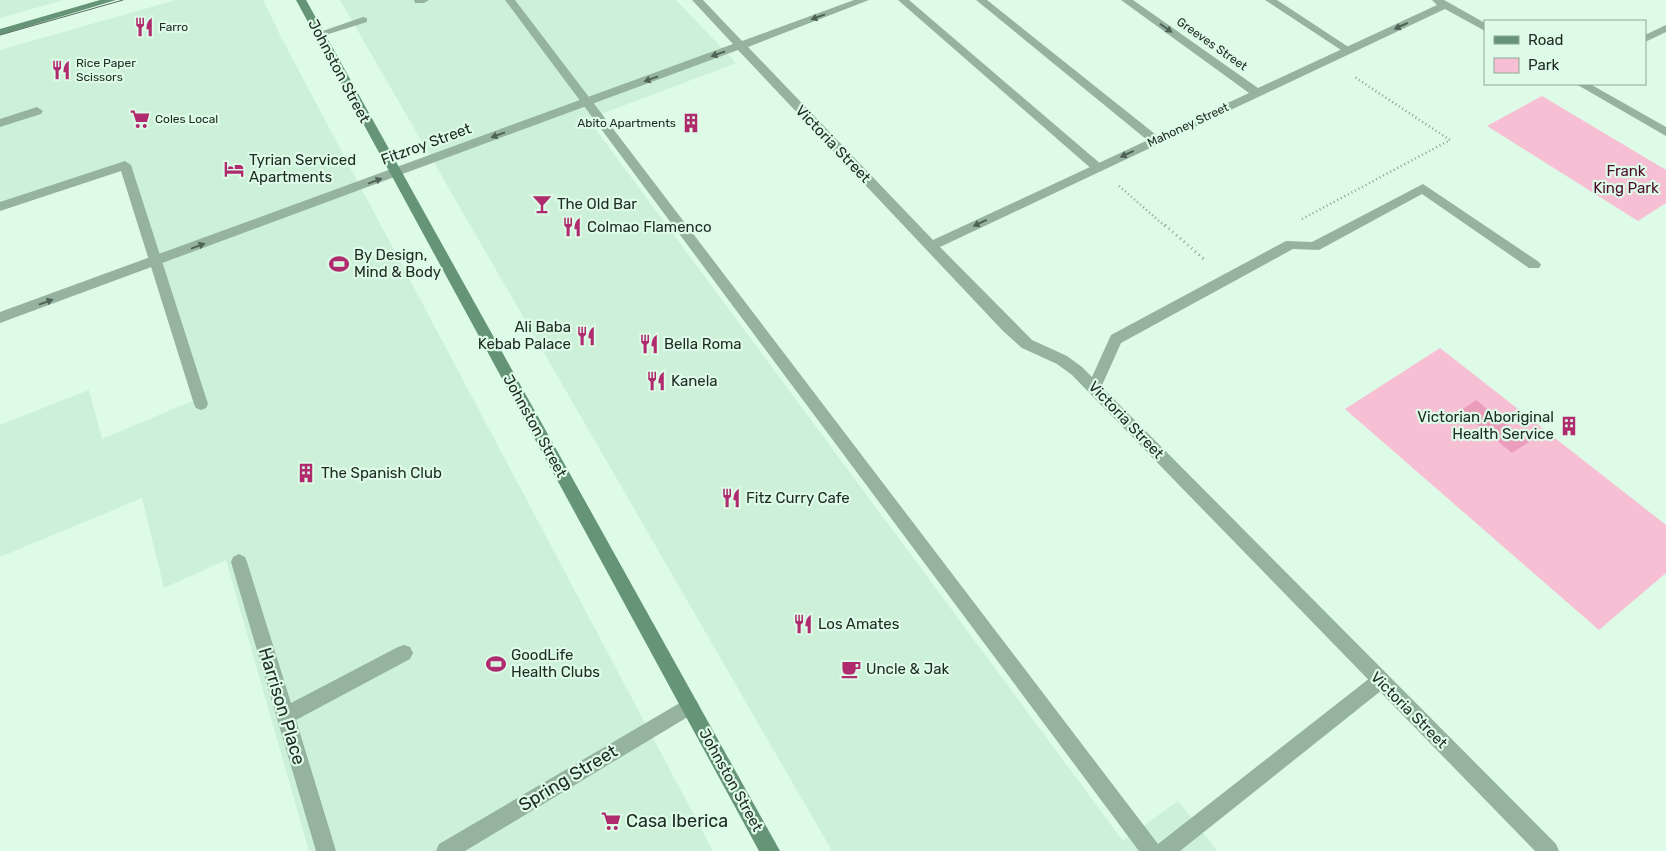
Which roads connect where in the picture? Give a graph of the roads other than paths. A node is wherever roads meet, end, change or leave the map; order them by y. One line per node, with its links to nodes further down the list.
1 (111, 0): 14 (main road)
2 (301, 0): 15 (main road, Johnston Street)
3 (510, 0): 21 (street)
4 (697, 0): 17 (street, Victoria Street)
5 (864, 0): 17 (street, Fitzroy Street, one-way to 17)
6 (904, 0): 26 (street)
7 (981, 0): 25 (street)
8 (1126, 0): 20 (street, Greeves Street, one-way to 20)
9 (1270, 0): 18 (street)
10 (1441, 2): 12 (street); 18 (street, Mahoney Street, one-way to 18)
11 (363, 20): 15 (street)
12 (1484, 27)
13 (1666, 28): 16 (street)
14 (0, 32)
15 (319, 34): 27 (main road, Johnston Street)
16 (1646, 38)
17 (739, 46): 21 (street, Fitzroy Street, one-way to 21); 29 (street, Victoria Street)
18 (1348, 50): 20 (street, Mahoney Street)
19 (1584, 85): 24 (street)
20 (1257, 93): 25 (street, Mahoney Street)
21 (587, 102): 27 (street, Fitzroy Street, one-way to 27); 43 (street)
22 (37, 111): 23 (street)
23 (0, 122)
24 (1666, 132)
25 (1156, 141): 26 (street, Mahoney Street, one-way to 26)
26 (1098, 168): 29 (street, Mahoney Street, one-way to 29)
27 (394, 174): 30 (street, Fitzroy Street, one-way to 27); 38 (main road, Johnston Street)
28 (0, 207): 30 (street)
29 (931, 246): 33 (street, Victoria Street)
30 (156, 261): 32 (street, Fitzroy Street, one-way to 30); 34 (street)
31 (1534, 265): 33 (street)
32 (0, 318)
33 (1094, 388): 37 (street, Victoria Street)
34 (201, 404)
35 (239, 562): 39 (street, Harrison Place)
36 (404, 653): 39 (street)
37 (1380, 680): 44 (street); 45 (street, Victoria Street)
38 (690, 706): 40 (street, Spring Street); 42 (main road, Johnston Street)
39 (285, 716): 41 (street, Harrison Place)
40 (457, 848)
41 (326, 851)
42 (770, 851)
43 (1151, 851)
44 (1164, 851)
45 (1549, 851)

